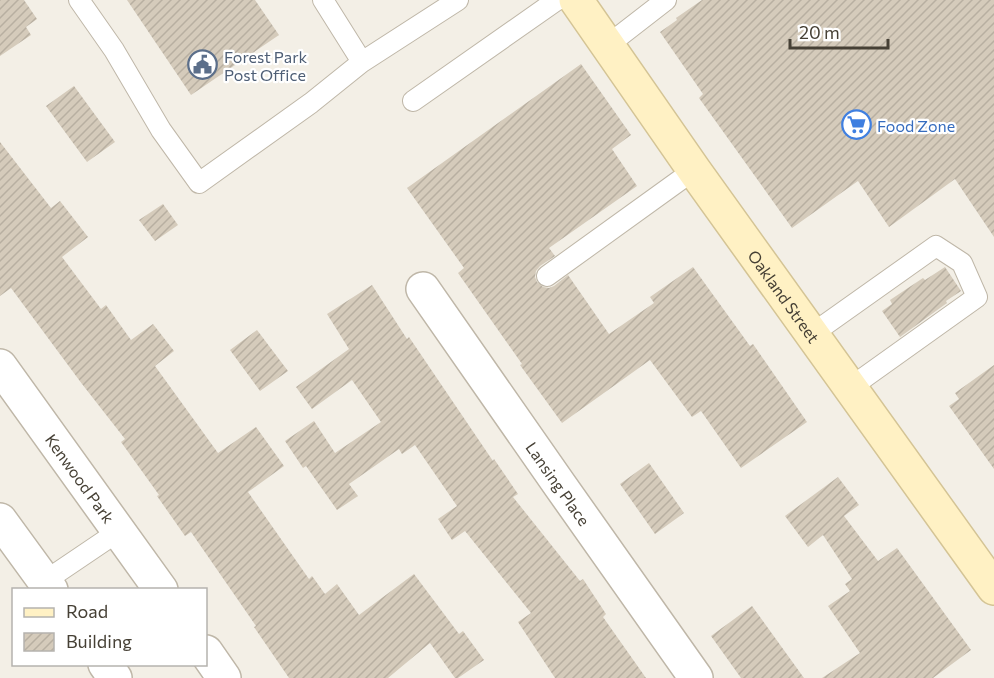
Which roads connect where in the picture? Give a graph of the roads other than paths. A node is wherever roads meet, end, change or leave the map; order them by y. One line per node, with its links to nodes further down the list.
1 (79, 0): 8 (lane)
2 (323, 0): 8 (lane)
3 (458, 0): 8 (lane)
4 (557, 0): 9 (lane)
5 (576, 0): 7 (main road, Oakland Street)
6 (666, 0): 7 (lane)
7 (608, 45): 10 (main road, Oakland Street)
8 (362, 62)
9 (413, 101)
10 (694, 170): 11 (lane); 13 (main road, Oakland Street)
11 (547, 276)
12 (423, 289): 23 (street, Lansing Place)
13 (812, 334): 15 (main road, Oakland Street); 15 (lane)
14 (0, 366): 17 (street, Kenwood Park)
15 (851, 387): 20 (main road, Oakland Street)
16 (0, 520): 18 (street)
17 (119, 531): 18 (lane); 19 (street, Kenwood Park)
18 (48, 585)
19 (160, 588)
20 (994, 588)
21 (207, 653): 22 (street)
22 (224, 678)
23 (696, 678)

